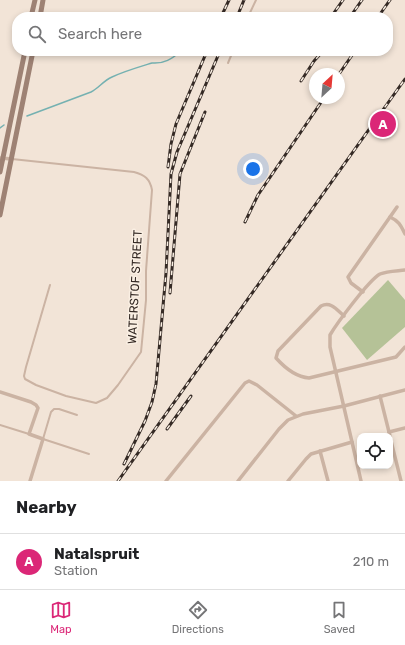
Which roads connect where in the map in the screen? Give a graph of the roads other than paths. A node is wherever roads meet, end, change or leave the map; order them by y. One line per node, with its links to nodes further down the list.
1 (35, 0): 4 (main road)
2 (43, 0): 5 (main road)
3 (256, 0): 6 (lane)
4 (32, 12)
5 (41, 12)
6 (250, 12)
7 (23, 56): 11 (main road)
8 (32, 56): 12 (main road)
9 (231, 56): 10 (lane)
10 (228, 63)
11 (1, 158): 12 (street, WATERSTOF STREET); 13 (main road)
12 (12, 159): 15 (main road); 19 (lane, WATERSTOF STREET)
13 (0, 172)
14 (397, 207): 16 (street)
15 (0, 214)
16 (390, 217): 17 (street); 20 (street)
17 (405, 234)
18 (405, 270): 20 (street)
19 (50, 285)
20 (363, 292): 21 (street)
21 (344, 316): 23 (street); 23 (street)
22 (405, 347): 23 (street)
23 (336, 371): 27 (street)
24 (405, 390): 26 (street)
25 (0, 392): 34 (street)
26 (380, 396): 27 (street); 32 (street)
27 (344, 406): 29 (street); 36 (street)
28 (77, 415): 35 (lane)
29 (296, 416): 41 (street); 42 (street)
30 (0, 425): 34 (lane)
31 (405, 428): 33 (street)
32 (389, 433)
33 (393, 433)
34 (29, 434): 35 (street)
35 (43, 439): 39 (lane); 40 (street)
36 (352, 442): 38 (street); 45 (street)
37 (393, 450): 46 (street)
38 (320, 451): 43 (street); 44 (street)
39 (89, 454)
40 (30, 481)
41 (166, 481)
42 (238, 481)
43 (288, 481)
44 (328, 481)
45 (361, 481)
46 (401, 481)

